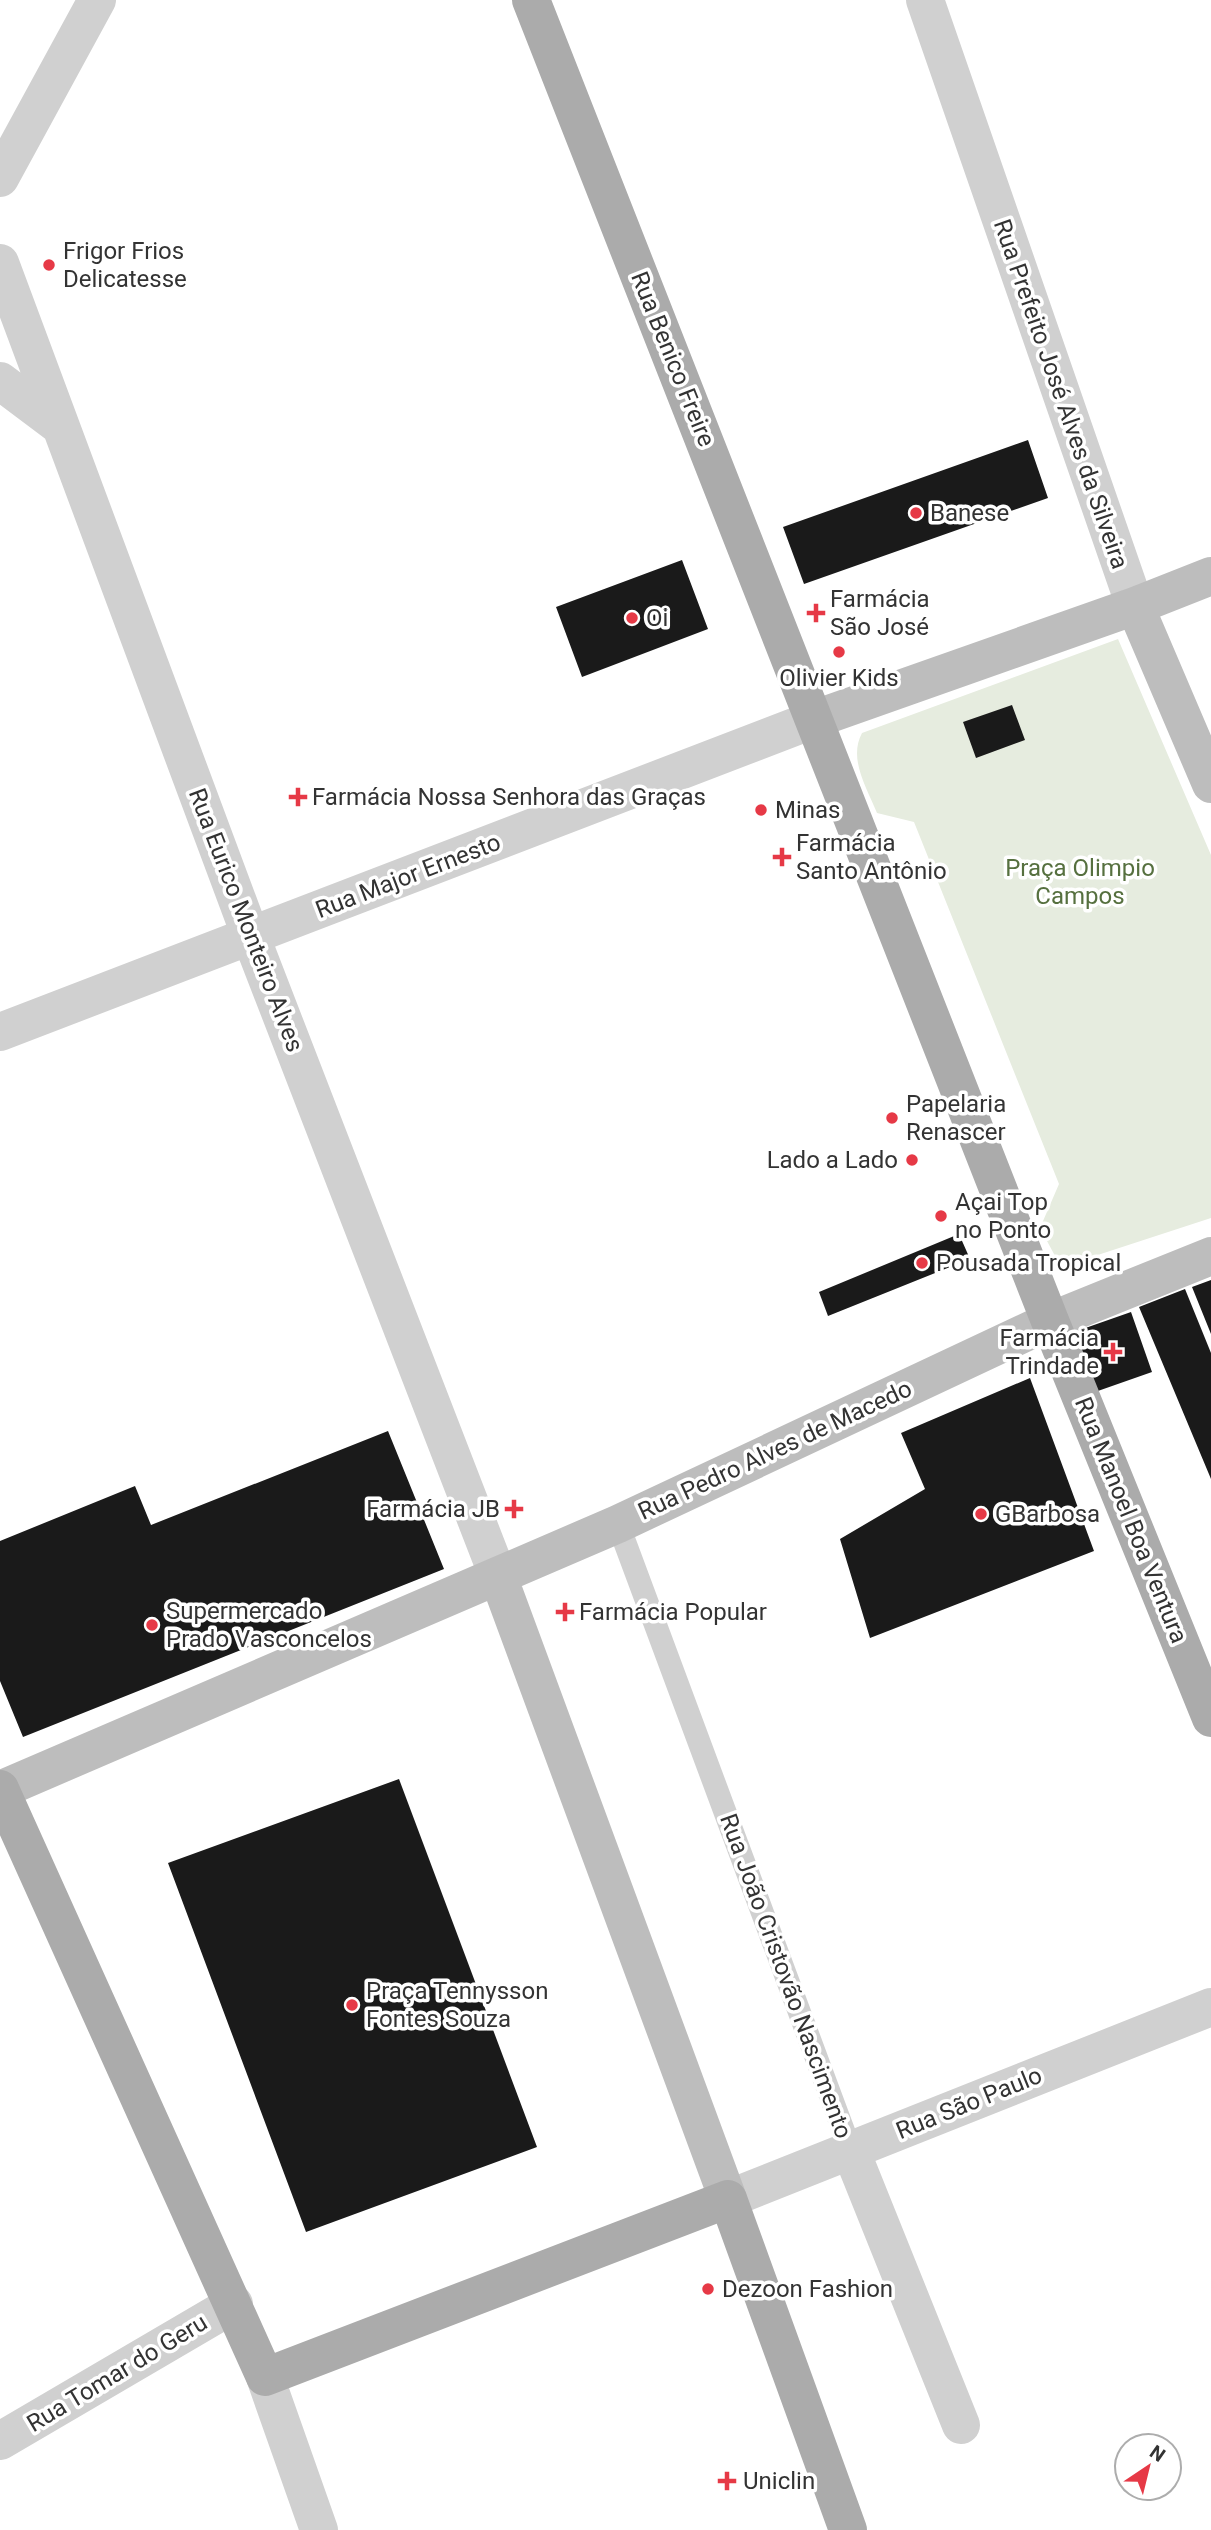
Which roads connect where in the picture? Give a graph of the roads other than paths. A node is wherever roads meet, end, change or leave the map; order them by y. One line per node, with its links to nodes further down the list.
1 (97, 0): 4 (street)
2 (531, 0): 10 (main road, Rua Benico Freire)
3 (925, 0): 9 (street, Rua Prefeito José Alves da Silveira)
4 (0, 178)
5 (0, 262): 7 (street, Rua Eurico Monteiro Alves)
6 (0, 381): 7 (street)
7 (60, 426): 12 (street, Rua Eurico Monteiro Alves)
8 (1211, 576): 9 (main road)
9 (1135, 606): 10 (main road); 11 (main road, Rua Prefeito José Alves da Silveira)
10 (815, 719): 12 (street, Rua Major Ernesto); 15 (main road)
11 (1211, 784)
12 (251, 937): 13 (street, Rua Major Ernesto); 17 (street, Rua Eurico Monteiro Alves)
13 (0, 1032)
14 (1211, 1256): 15 (main road)
15 (1050, 1321): 16 (main road, Rua Pedro Alves de Macedo); 18 (main road, Rua Manoel Boa Ventura)
16 (618, 1524): 17 (main road, Rua Pedro Alves de Macedo); 21 (lane, Rua João Cristovão Nascimento)
17 (498, 1576): 19 (main road); 22 (main road)
18 (1211, 1718)
19 (0, 1790): 23 (main road)
20 (1211, 2007): 21 (street, Rua São Paulo)
21 (850, 2151): 22 (street, Rua São Paulo); 25 (street, Rua João Cristovão Nascimento)
22 (728, 2199): 24 (main road); 28 (main road)
23 (234, 2304): 24 (main road); 26 (street, Rua Tomar do Geru)
24 (265, 2377): 27 (street)
25 (961, 2426)
26 (0, 2441)
27 (320, 2530)
28 (848, 2530)

